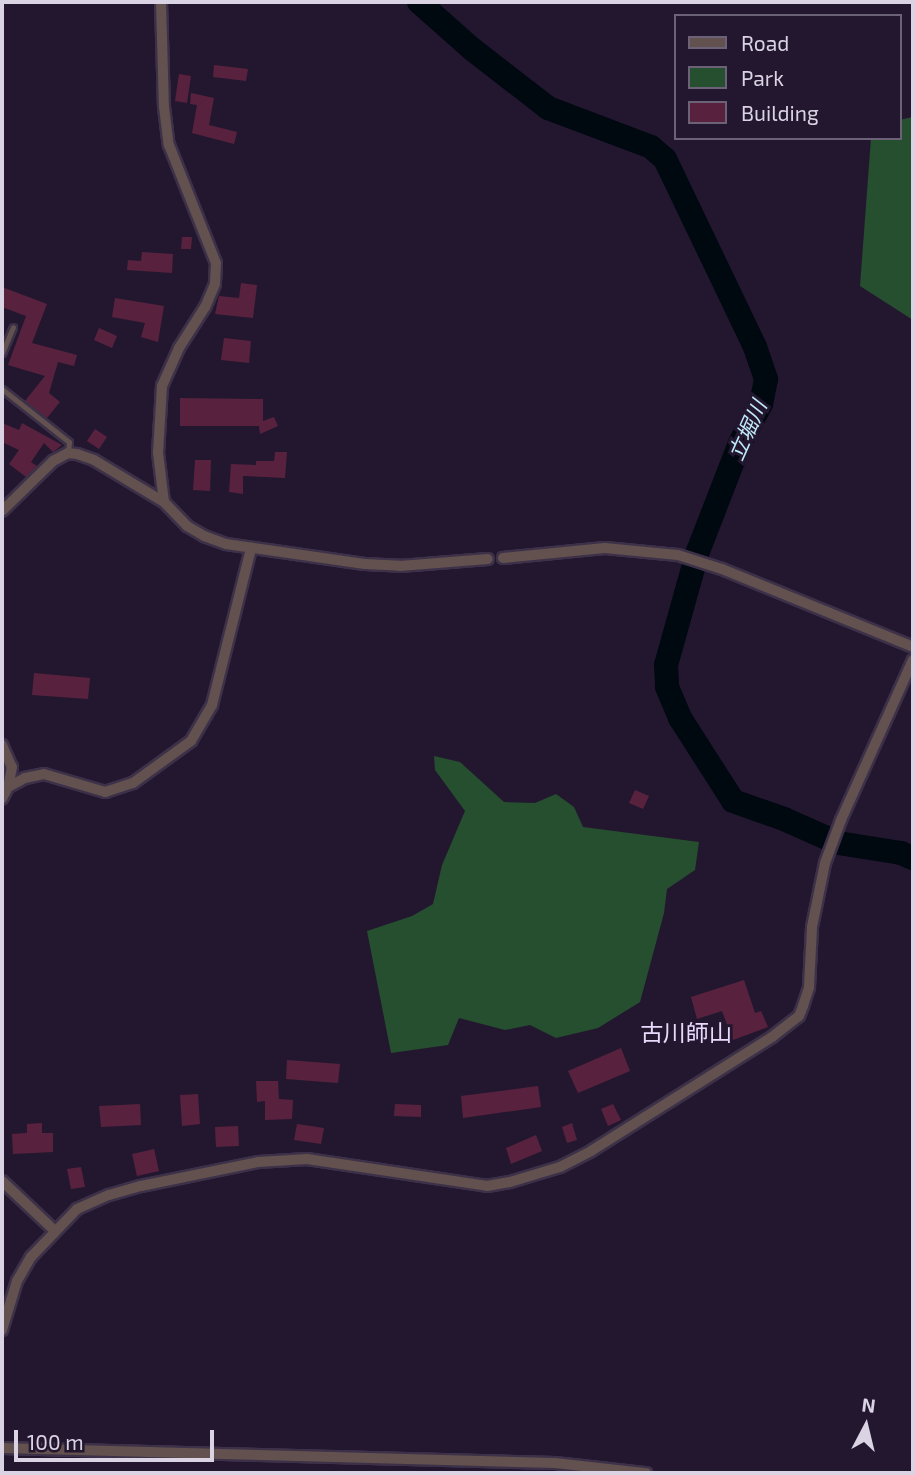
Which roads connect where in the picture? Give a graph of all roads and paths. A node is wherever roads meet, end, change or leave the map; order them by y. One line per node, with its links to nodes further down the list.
1 (160, 2): 6 (street)
2 (13, 327): 3 (lane)
3 (2, 353)
4 (2, 389): 5 (lane)
5 (68, 453): 6 (street); 7 (street)
6 (164, 502): 8 (street)
7 (2, 511)
8 (251, 548): 10 (street); 14 (street)
9 (503, 558): 11 (street)
10 (488, 559)
11 (913, 647)
12 (913, 660): 17 (street)
13 (2, 745): 14 (street)
14 (8, 788): 15 (street)
15 (2, 799)
16 (2, 1181): 17 (street)
17 (55, 1231): 18 (street)
18 (2, 1330)
19 (2, 1448): 20 (street)
20 (646, 1473)

